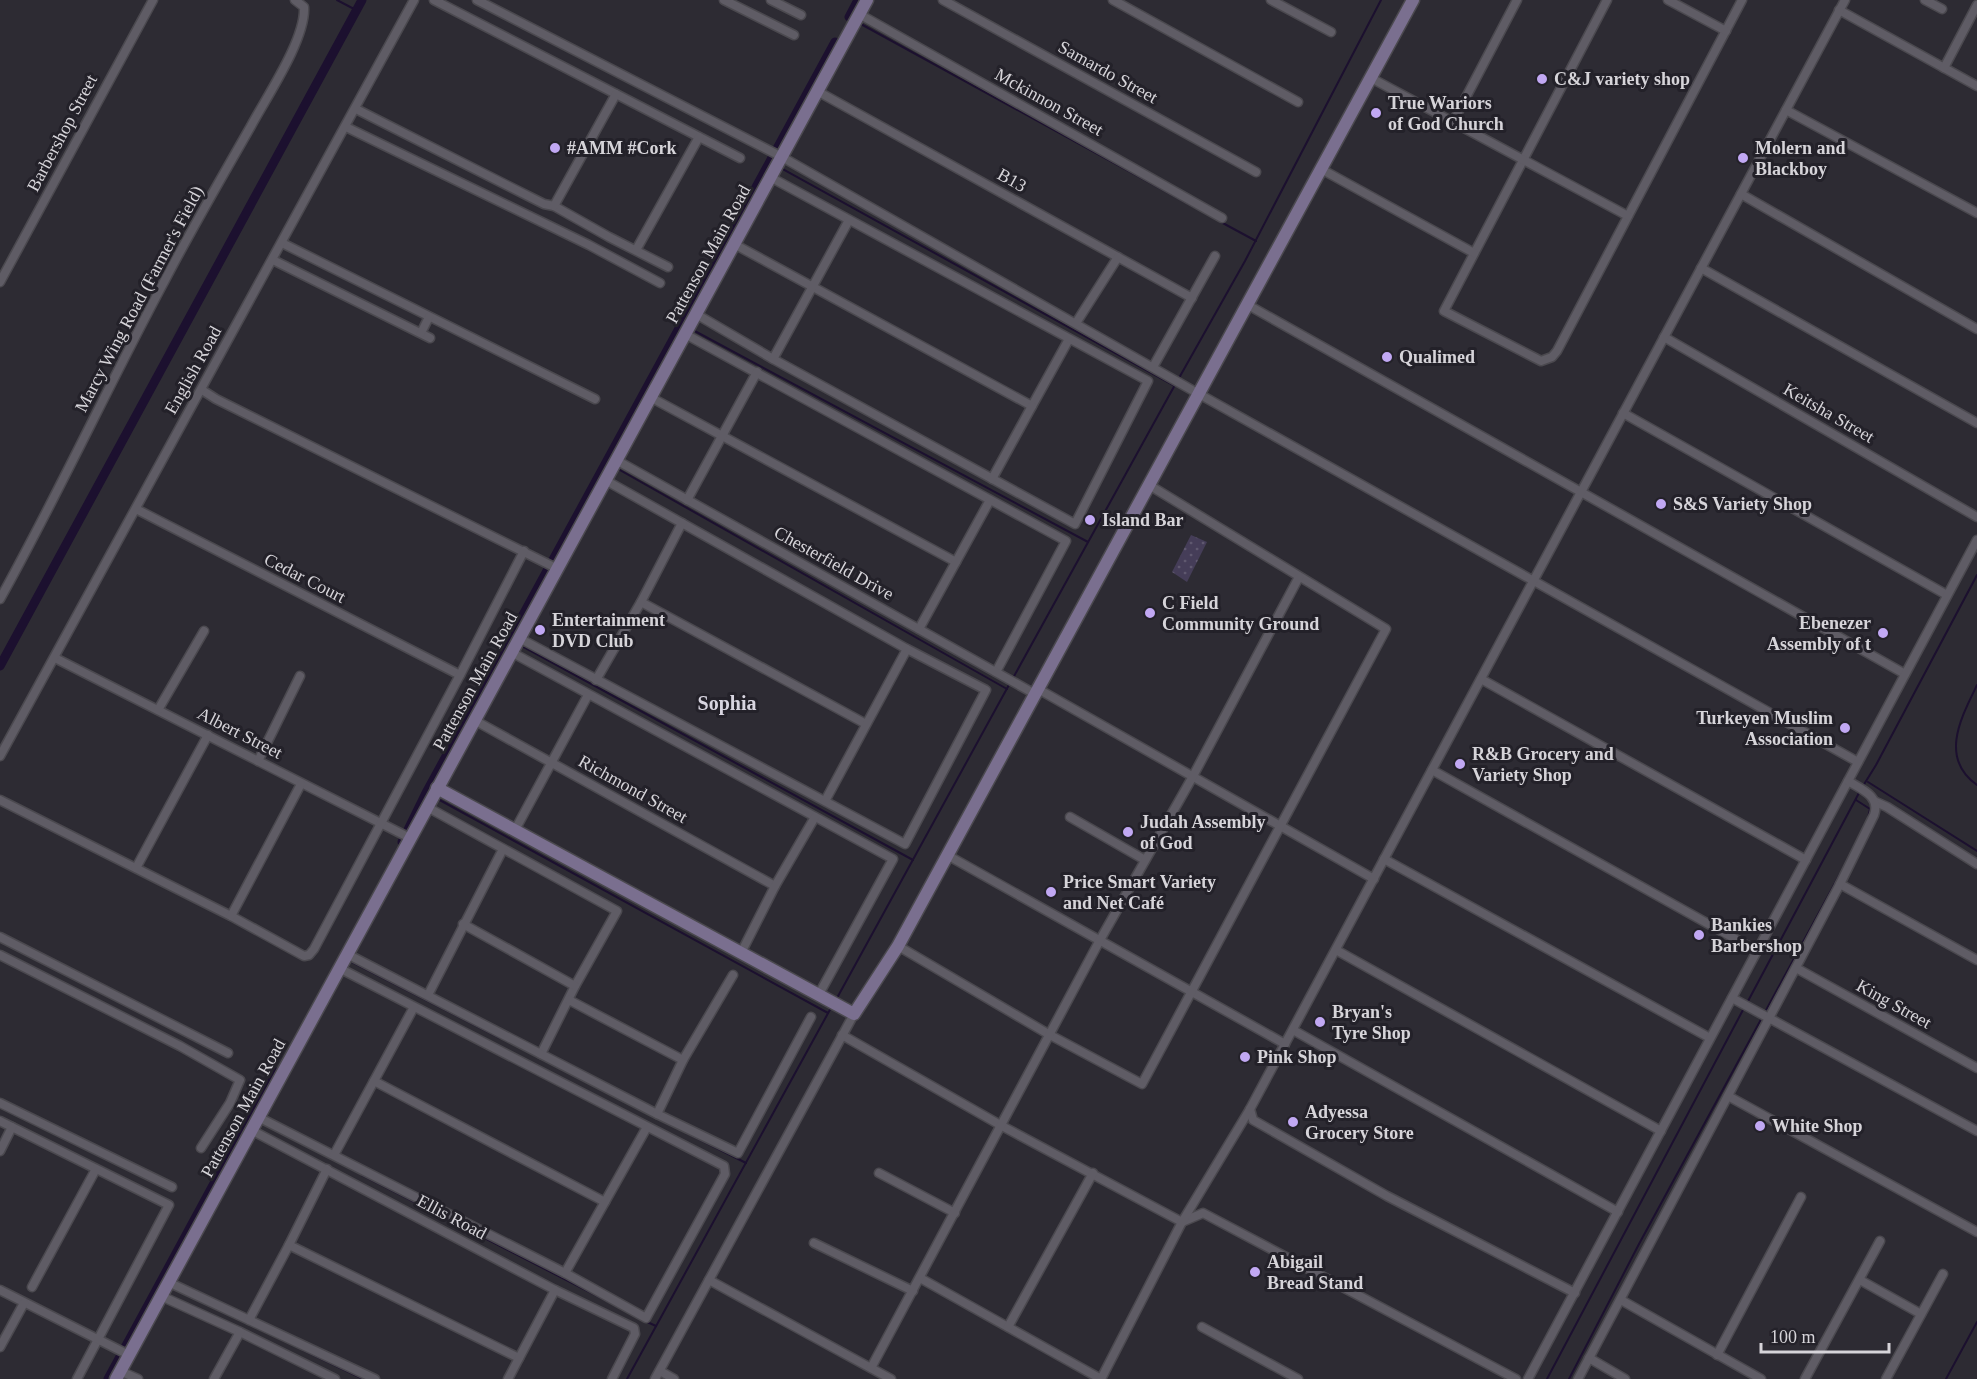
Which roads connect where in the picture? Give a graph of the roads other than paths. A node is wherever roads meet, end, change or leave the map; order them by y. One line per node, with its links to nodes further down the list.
1 (153, 0): 59 (street, Barbershop Street)
2 (295, 0): 101 (street, Marcy Wing Road (Farmer's Field))
3 (414, 0): 33 (street, English Road)
4 (434, 0): 31 (street)
5 (477, 0): 38 (street)
6 (724, 0): 26 (street)
7 (771, 0): 23 (street)
8 (867, 0): 22 (street, Pattenson Main Road)
9 (943, 0): 42 (street, Samardo Street)
10 (1113, 0): 32 (street)
11 (1271, 0): 25 (street)
12 (1413, 0): 28 (street)
13 (1517, 0): 35 (street)
14 (1607, 0): 40 (street)
15 (1668, 0): 24 (street)
16 (1742, 0): 24 (street)
17 (1845, 0): 21 (street)
18 (1925, 0): 20 (street)
19 (1977, 5): 27 (street)
20 (1942, 9)
21 (1839, 10): 27 (street); 34 (street)
22 (859, 14): 30 (street, Pattenson Main Road); 48 (street, Mckinnon Street)
23 (801, 15)
24 (1726, 31): 47 (street)
25 (1330, 32)
26 (794, 35)
27 (1944, 68): 29 (street)
28 (1371, 78): 35 (street); 41 (street)
29 (1977, 86)
30 (817, 91): 38 (street, Pattenson Main Road); 55 (street, B13)
31 (616, 94): 37 (street); 45 (street)
32 (1298, 102)
33 (356, 109): 36 (street, English Road); 45 (street)
34 (1786, 110): 44 (street); 46 (street)
35 (1453, 122): 40 (street)
36 (346, 127): 50 (street, English Road); 60 (street)
37 (699, 137): 39 (street); 52 (street)
38 (779, 156): 43 (street, Pattenson Main Road); 66 (street)
39 (740, 158)
40 (1523, 160): 47 (street); 53 (street)
41 (1321, 169): 53 (street); 63 (street)
42 (1256, 172)
43 (772, 175): 49 (street); 51 (street, Pattenson Main Road)
44 (1741, 194): 58 (street); 67 (street)
45 (554, 206): 52 (street)
46 (1977, 213)
47 (1628, 216): 53 (street)
48 (1222, 218)
49 (849, 220): 61 (street); 72 (street)
50 (282, 243): 56 (street, English Road); 65 (street)
51 (734, 244): 61 (street); 64 (street, Pattenson Main Road)
52 (636, 250): 57 (street)
53 (1474, 253)
54 (1215, 256): 62 (street)
55 (1118, 257): 62 (street, B13); 66 (street)
56 (273, 260): 69 (street); 76 (street, English Road)
57 (668, 267)
58 (1701, 268): 70 (street); 82 (street)
59 (0, 282)
60 (660, 283)
61 (813, 286): 73 (street); 80 (street)
62 (1192, 298): 74 (street)
63 (1248, 305): 77 (street); 88 (street)
64 (695, 316): 68 (street, Pattenson Main Road); 73 (street)
65 (429, 317): 69 (street); 79 (street)
66 (1076, 323): 74 (street)
67 (1977, 328)
68 (686, 332): 75 (street); 78 (street, Pattenson Main Road)
69 (421, 333): 71 (street)
70 (1664, 337): 81 (street); 92 (street, Keitsha Street)
71 (430, 338)
72 (1069, 339): 80 (street); 85 (street)
73 (773, 359): 85 (street)
74 (1153, 367): 77 (street)
75 (757, 372): 83 (street); 90 (street)
76 (202, 390): 91 (street, English Road); 95 (street)
77 (1199, 394): 87 (street); 99 (street)
78 (650, 397): 83 (street); 84 (street, Pattenson Main Road)
79 (596, 399)
80 (1032, 406): 85 (street)
81 (1623, 413): 88 (street); 100 (street)
82 (1977, 423)
83 (722, 436): 89 (street); 96 (street)
84 (616, 460): 86 (street, Pattenson Main Road); 89 (street, Chesterfield Drive)
85 (992, 479)
86 (605, 480): 93 (street); 97 (street, Pattenson Main Road)
87 (1149, 485): 98 (street); 115 (street)
88 (1581, 493): 99 (street); 110 (street)
89 (687, 500): 103 (street, Chesterfield Drive)
90 (990, 500): 96 (street); 109 (street)
91 (136, 509): 108 (street, English Road); 111 (street, Cedar Court)
92 (1977, 517)
93 (682, 523): 102 (street); 106 (street)
94 (1977, 540): 100 (street)
95 (524, 551): 97 (street); 111 (street)
96 (956, 562): 103 (street)
97 (555, 568): 105 (street, Pattenson Main Road)
98 (1299, 577): 126 (street); 137 (street)
99 (1533, 581): 113 (street); 123 (street)
100 (1947, 595): 110 (street)
101 (0, 599)
102 (641, 602): 114 (street); 119 (street)
103 (919, 629): 109 (street, Chesterfield Drive)
104 (204, 631): 117 (street)
105 (519, 638): 107 (street, Pattenson Main Road); 114 (street)
106 (908, 649): 119 (street); 131 (street)
107 (512, 652): 116 (street); 118 (street, Pattenson Main Road)
108 (55, 658): 117 (street, Albert Street); 121 (street, English Road)
109 (996, 672): 115 (street, Chesterfield Drive)
110 (1905, 674): 123 (street)
111 (460, 675): 136 (street)
112 (300, 676): 122 (street)
113 (1481, 679): 125 (street); 144 (street)
114 (596, 680): 131 (street)
115 (1036, 691): 126 (street, Chesterfield Drive); 141 (street)
116 (588, 695): 124 (street); 135 (street)
117 (158, 710): 120 (street, Albert Street)
118 (474, 720): 124 (street, Richmond Street); 129 (street, Pattenson Main Road)
119 (866, 724): 131 (street)
120 (208, 735): 122 (street, Albert Street); 146 (street)
121 (0, 756)
122 (258, 761): 128 (street, Albert Street)
123 (1858, 762): 127 (street)
124 (552, 763): 138 (street); 149 (street, Richmond Street)
125 (1432, 770): 142 (street); 156 (street)
126 (1192, 778): 137 (street, Chesterfield Drive); 143 (street)
127 (1848, 781): 132 (street); 144 (street)
128 (301, 784): 136 (street, Albert Street); 150 (street)
129 (437, 789): 133 (street, Pattenson Main Road); 138 (street)
130 (0, 800): 146 (street)
131 (825, 801)
132 (1876, 802): 145 (street); 148 (street)
133 (427, 807): 139 (street, Pattenson Main Road); 140 (street)
134 (1071, 817): 143 (street)
135 (815, 818): 149 (street); 166 (street)
136 (381, 823): 139 (street, Albert Street); 150 (street)
137 (1280, 827): 147 (street, Chesterfield Drive); 164 (street)
138 (515, 830): 157 (street)
139 (405, 836): 159 (street, Pattenson Main Road)
140 (503, 849): 151 (street); 163 (street)
141 (947, 855): 153 (street); 154 (street)
142 (1384, 859): 147 (street); 178 (street)
143 (1144, 860): 153 (street)
144 (1806, 860): 156 (street)
145 (1977, 864)
146 (136, 868): 150 (street)
147 (1374, 879): 155 (street)
148 (1840, 884): 160 (street); 161 (street)
149 (775, 886): 157 (street)
150 (231, 916)
151 (463, 924): 163 (street); 165 (street)
152 (0, 937): 171 (street)
153 (1100, 940): 164 (street); 177 (street)
154 (897, 946): 170 (street); 177 (street)
155 (1336, 950): 174 (street); 195 (street)
156 (1757, 951): 167 (street)
157 (741, 953): 166 (street)
158 (0, 955): 175 (street)
159 (344, 960): 165 (street); 169 (street); 189 (street, Pattenson Main Road)
160 (1977, 960)
161 (1796, 968): 173 (street); 183 (street, King Street)
162 (732, 975): 182 (street)
163 (575, 986): 168 (street)
164 (1192, 992): 177 (street); 179 (street)
165 (428, 995): 181 (street)
166 (820, 997): 170 (street)
167 (1732, 998): 173 (street); 178 (street)
168 (569, 1000): 181 (street); 182 (street)
169 (414, 1007): 184 (street); 192 (street)
170 (854, 1014): 176 (street)
171 (158, 1017): 175 (street); 180 (street)
172 (811, 1017): 188 (street)
173 (1769, 1018): 185 (street); 196 (street)
174 (1293, 1030): 179 (street); 207 (street)
175 (150, 1032): 197 (street)
176 (842, 1035): 191 (street); 217 (street)
177 (1050, 1035): 191 (street)
178 (1710, 1038): 195 (street)
179 (1286, 1044): 187 (street)
180 (228, 1053)
181 (541, 1054): 188 (street)
182 (683, 1060): 188 (street)
183 (1977, 1068)
184 (375, 1081): 199 (street); 206 (street)
185 (1728, 1096): 210 (street); 226 (street)
186 (0, 1103): 204 (street)
187 (1250, 1109): 209 (street); 224 (street)
188 (657, 1114)
189 (258, 1117): 194 (street, Pattenson Main Road); 199 (street)
190 (0, 1121): 193 (street)
191 (1002, 1126): 203 (street); 208 (street)
192 (647, 1127): 206 (street); 214 (street)
193 (12, 1128): 198 (street); 200 (street)
194 (251, 1130): 201 (street, Ellis Road); 219 (street, Pattenson Main Road)
195 (1661, 1131): 207 (street)
196 (1977, 1131)
197 (201, 1148)
198 (0, 1151)
199 (333, 1155): 214 (street)
200 (96, 1169): 220 (street); 233 (street)
201 (327, 1169): 213 (street); 222 (street, Ellis Road)
202 (879, 1173): 208 (street)
203 (1093, 1173): 209 (street); 230 (street)
204 (172, 1186)
205 (1801, 1197): 236 (street)
206 (605, 1202): 214 (street)
207 (1618, 1212): 224 (street)
208 (955, 1213): 216 (street)
209 (1182, 1222): 251 (street); 253 (street)
210 (1977, 1232)
211 (1880, 1241): 218 (street)
212 (814, 1243): 223 (street)
213 (290, 1245): 229 (street); 237 (street)
214 (565, 1273)
215 (1943, 1274): 228 (street)
216 (920, 1278): 223 (street); 230 (street)
217 (709, 1280): 239 (street); 241 (street)
218 (1860, 1280): 228 (street); 258 (street)
219 (168, 1282): 225 (street, Pattenson Main Road); 229 (street)
220 (32, 1287)
221 (0, 1290): 227 (street)
222 (555, 1290): 237 (street); 248 (street, Ellis Road)
223 (913, 1291): 239 (street)
224 (1575, 1293): 254 (street)
225 (161, 1296): 232 (street); 235 (street, Pattenson Main Road)
226 (1621, 1300): 236 (street); 238 (street)
227 (24, 1302): 233 (street); 234 (street)
228 (1921, 1314): 259 (street)
229 (249, 1320): 246 (street)
230 (1008, 1327): 251 (street)
231 (1202, 1327): 252 (street)
232 (240, 1332): 244 (street); 245 (street)
233 (100, 1340): 235 (street); 242 (street)
234 (0, 1347)
235 (127, 1354): 240 (street, Pattenson Main Road)
236 (1717, 1355): 257 (street)
237 (519, 1358): 247 (street)
238 (1589, 1358): 255 (street); 256 (street)
239 (871, 1368): 250 (street)
240 (118, 1375): 243 (street)
241 (658, 1375): 249 (street)
242 (77, 1379)
243 (138, 1379)
244 (214, 1379)
245 (335, 1379)
246 (375, 1379)
247 (508, 1379)
248 (612, 1379)
249 (674, 1379)
250 (891, 1379)
251 (1101, 1379)
252 (1298, 1379)
253 (1516, 1379)
254 (1528, 1379)
255 (1578, 1379)
256 (1626, 1379)
257 (1761, 1379)
258 (1805, 1379)
259 (1886, 1379)

